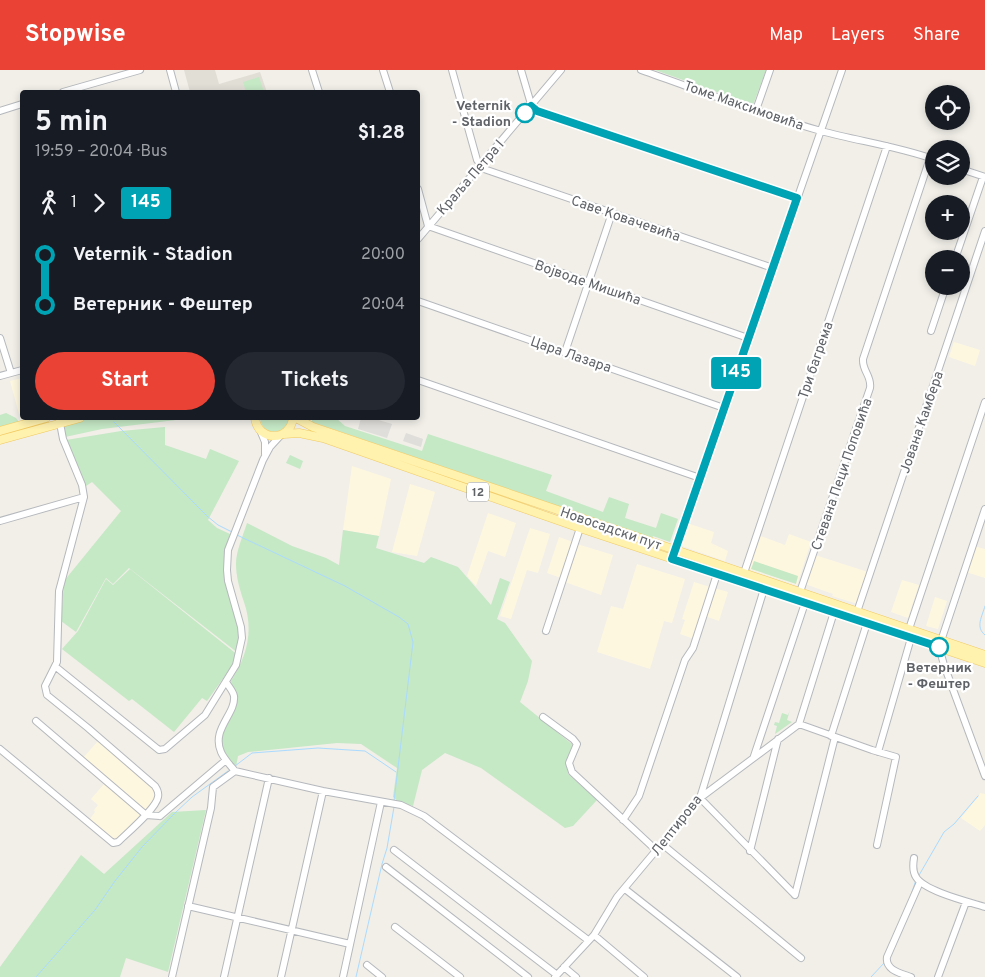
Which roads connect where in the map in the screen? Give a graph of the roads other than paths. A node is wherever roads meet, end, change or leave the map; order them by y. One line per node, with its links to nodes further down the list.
1 (140, 70): 11 (street)
2 (170, 70): 12 (street)
3 (312, 70): 13 (street)
4 (383, 70): 14 (street)
5 (452, 70): 22 (street)
6 (521, 70): 16 (street)
7 (561, 70): 16 (street, Краља Петра I)
8 (641, 70): 17 (street, Томе Максимовића)
9 (770, 70): 17 (street)
10 (842, 70): 19 (street)
11 (70, 90)
12 (175, 90)
13 (318, 90)
14 (389, 90)
15 (20, 105): 18 (street)
16 (531, 106): 22 (street, Краља Петра I); 27 (street)
17 (756, 110): 19 (street, Томе Максимовића)
18 (0, 111)
19 (820, 131): 20 (street, Томе Максимовића); 27 (street)
20 (887, 146): 21 (street, Томе Максимовића); 63 (street, Три багрема)
21 (925, 156)
22 (480, 166): 28 (street, Саве Ковачевића); 29 (street, Краља Петра I)
23 (970, 172): 24 (street)
24 (984, 177): 32 (street)
25 (925, 178): 66 (street, Стевана Пеци Поповића)
26 (420, 196): 29 (street)
27 (797, 198): 33 (street)
28 (612, 213): 33 (street, Саве Ковачевића); 34 (street)
29 (428, 226): 31 (street, Краља Петра I); 34 (street, Војводе Мишића)
30 (985, 231): 69 (street, Јована Камбера)
31 (420, 236)
32 (959, 250)
33 (773, 268): 39 (street)
34 (588, 282): 39 (street, Војводе Мишића); 40 (street)
35 (943, 295): 37 (street)
36 (420, 302): 40 (street, Цара Лазара)
37 (931, 331)
38 (0, 338): 42 (street)
39 (748, 338): 46 (street)
40 (565, 352): 46 (street, Цара Лазара)
41 (20, 371): 42 (street)
42 (11, 373): 43 (street)
43 (0, 376)
44 (420, 381): 56 (street)
45 (985, 402): 71 (street)
46 (724, 408): 56 (street)
47 (39, 420): 52 (main road)
48 (59, 420): 54 (main road); 57 (street)
49 (294, 420): 53 (main road, 12)
50 (299, 420): 61 (main road, Новосадски пут / 12)
51 (256, 422): 53 (main road, 12); 55 (street)
52 (0, 431)
53 (282, 434): 55 (street); 60 (main road, Новосадски пут / 12)
54 (0, 440)
55 (263, 460): 78 (street)
56 (700, 478): 61 (street)
57 (84, 497): 59 (street); 77 (street)
58 (985, 509): 74 (street)
59 (0, 521)
60 (580, 528): 62 (main road, Новосадски пут / 12); 72 (street, Новосадски пут)
61 (675, 550): 62 (street); 63 (main road, Новосадски пут / 12)
62 (672, 559): 64 (main road, Новосадски пут / 12)
63 (744, 573): 66 (main road, Новосадски пут / 12)
64 (717, 574): 65 (main road, Новосадски пут / 12); 97 (street)
65 (764, 589): 67 (main road, Новосадски пут / 12); 92 (street, Лептирова)
66 (800, 592): 69 (main road, Новосадски пут / 12)
67 (805, 603): 68 (main road, Новосадски пут / 12); 86 (street)
68 (834, 612): 70 (main road, Новосадски пут / 12); 81 (street)
69 (857, 612): 71 (main road, Новосадски пут / 12)
70 (867, 623): 73 (main road, Новосадски пут / 12); 82 (street)
71 (908, 629): 74 (main road, Новосадски пут / 12)
72 (546, 631)
73 (911, 638): 74 (main road, Новосадски пут / 12); 85 (street)
74 (940, 644): 75 (main road, Новосадски пут / 12); 76 (main road, Новосадски пут / 12); 89 (street)
75 (985, 655)
76 (985, 663)
77 (56, 666): 78 (street); 94 (street)
78 (226, 682): 87 (street)
79 (543, 717): 97 (street)
80 (36, 721): 95 (street)
81 (799, 724): 82 (street); 83 (street)
82 (833, 736): 85 (street); 102 (street)
83 (778, 739): 86 (street); 102 (street)
84 (0, 749): 95 (street)
85 (878, 752): 99 (street)
86 (754, 757): 92 (street)
87 (226, 760): 88 (street); 96 (street)
88 (233, 769): 90 (street); 108 (street)
89 (985, 776)
90 (269, 778): 91 (street); 110 (street)
91 (324, 791): 93 (street); 112 (street)
92 (700, 798): 98 (street, Лептирова); 102 (street)
93 (381, 802): 114 (street); 115 (street)
94 (152, 807): 95 (street); 96 (street)
95 (146, 815): 96 (street)
96 (160, 816)
97 (623, 820): 101 (street)
98 (662, 844): 101 (street, Лептирова); 116 (street)
99 (877, 845)
100 (394, 850): 119 (street)
101 (656, 850): 106 (street, Лептирова)
102 (750, 851)
103 (914, 858): 105 (street)
104 (386, 866): 126 (street)
105 (920, 882): 107 (street); 130 (street)
106 (625, 889): 113 (street, Лептирова); 129 (street)
107 (966, 902): 109 (street); 131 (street)
108 (188, 906): 110 (street); 120 (street)
109 (985, 907)
110 (237, 918): 112 (street); 121 (street)
111 (396, 927): 125 (street)
112 (292, 930): 115 (street); 122 (street)
113 (594, 935): 114 (street, Лептирова); 128 (street)
114 (588, 940): 118 (street, Лептирова)
115 (350, 944): 123 (street)
116 (801, 958)
117 (367, 965): 124 (street)
118 (564, 967): 119 (street, Лептирова); 127 (street)
119 (556, 976)
120 (172, 977)
121 (224, 977)
122 (281, 977)
123 (343, 977)
124 (382, 977)
125 (460, 977)
126 (528, 977)
127 (576, 977)
128 (644, 977)
129 (737, 977)
130 (911, 977)
131 (938, 977)

